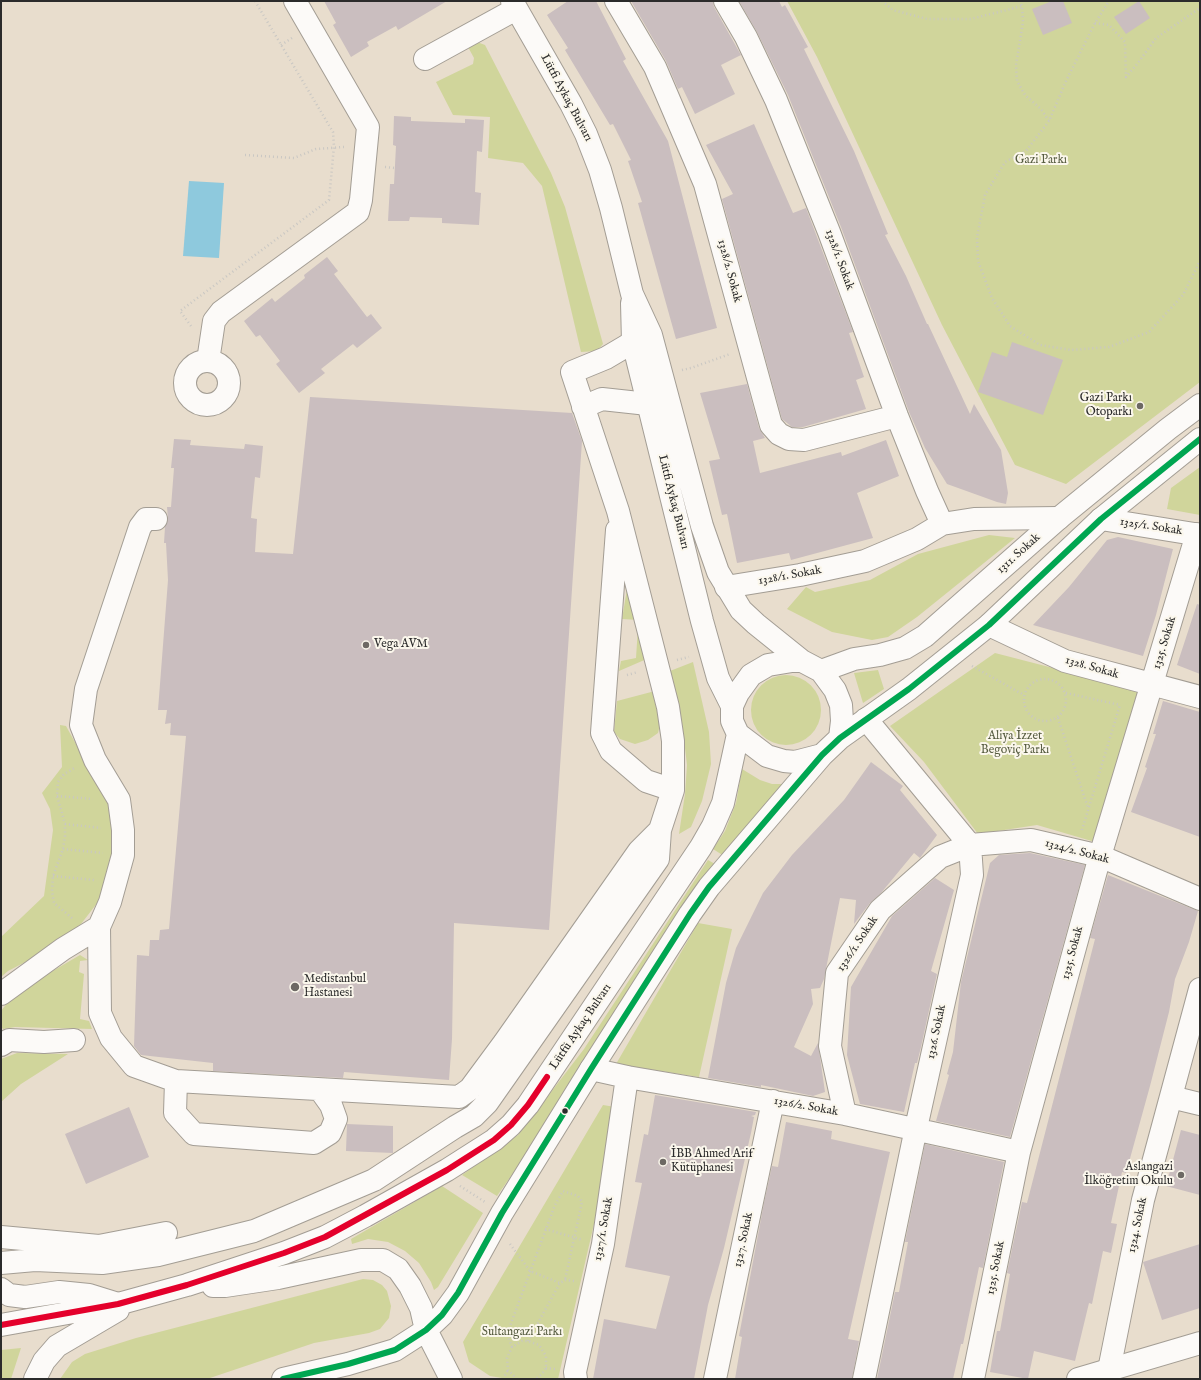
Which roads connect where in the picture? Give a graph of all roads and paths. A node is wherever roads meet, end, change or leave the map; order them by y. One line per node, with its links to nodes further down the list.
1 (255, 1): 14 (path)
2 (295, 1): 16 (street)
3 (616, 1): 21 (street, 1328/2. Sokak)
4 (725, 1): 27 (street, 1328/1. Sokak)
5 (882, 1): 9 (path)
6 (1019, 1): 9 (path)
7 (1108, 1): 11 (path)
8 (514, 5): 12 (street); 19 (street, Lütfi Aykaç Bulvarı)
9 (1022, 6): 13 (path)
10 (1200, 8): 11 (path)
11 (1095, 23): 13 (path)
12 (425, 59)
13 (1048, 121): 18 (path)
14 (334, 146): 15 (path); 16 (path); 22 (path)
15 (245, 155)
16 (365, 158): 17 (path); 22 (street)
17 (395, 168)
18 (1200, 261)
19 (632, 294): 20 (street, Lütfi Aykaç Bulvarı); 23 (street, Lütfi Aykaç Bulvarı)
20 (633, 342): 24 (street, Lütfi Aykaç Bulvarı); 26 (street)
21 (750, 346): 23 (path); 27 (street, 1328/2. Sokak)
22 (209, 350)
23 (661, 373): 35 (street, Lütfi Aykaç Bulvarı)
24 (648, 404): 26 (street); 37 (street, Lütfi Aykaç Bulvarı)
25 (1200, 405): 30 (street, 1311. Sokak)
26 (583, 408): 29 (street)
27 (897, 416): 33 (street, 1328/1. Sokak)
28 (1200, 439): 31 (street)
29 (618, 511): 40 (street); 42 (street)
30 (1059, 518): 33 (street, 1328/1. Sokak); 41 (street, 1311. Sokak)
31 (1101, 518): 34 (street, 1325/1. Sokak); 36 (street)
32 (156, 519): 55 (street)
33 (942, 524): 35 (street, 1328/1. Sokak)
34 (1199, 534): 43 (street, 1325. Sokak)
35 (726, 587): 39 (street, Lütfi Aykaç Bulvarı)
36 (989, 625): 38 (street); 43 (street, 1328. Sokak)
37 (709, 651): 40 (path); 48 (street, Lütfi Aykaç Bulvarı)
38 (952, 654): 45 (path); 51 (street)
39 (802, 661): 41 (street); 48 (street)
40 (657, 666): 42 (path); 56 (street)
41 (821, 671): 53 (street)
42 (605, 682): 56 (street)
43 (1152, 684): 46 (street, 1328. Sokak); 49 (street, 1325. Sokak)
44 (1066, 693): 45 (path); 47 (path); 50 (path)
45 (1024, 695): 50 (path)
46 (1200, 697)
47 (1120, 705): 49 (path); 59 (path)
48 (732, 706): 52 (street)
49 (1144, 710): 67 (street, 1325. Sokak)
50 (1058, 718): 59 (path)
51 (866, 719): 53 (street); 63 (street)
52 (738, 734): 54 (street); 86 (street, Lütfü Aykaç Bulvarı)
53 (840, 738): 54 (street)
54 (822, 755): 76 (street)
55 (95, 760): 57 (path); 58 (street)
56 (673, 790): 62 (street)
57 (57, 796): 58 (path); 60 (path)
58 (119, 800): 61 (street)
59 (1088, 809): 65 (path)
60 (65, 824): 61 (path); 64 (path)
61 (123, 830): 66 (street)
62 (660, 830): 79 (street); 92 (street)
63 (970, 845): 65 (street, 1324/2. Sokak); 83 (street, 1326/1. Sokak); 84 (street, 1326. Sokak)
64 (63, 849): 66 (path); 68 (path)
65 (1075, 851): 67 (street, 1324/2. Sokak)
66 (123, 855): 69 (street)
67 (1100, 856): 70 (street, 1324/2. Sokak); 85 (street, 1325. Sokak)
68 (53, 876): 69 (path); 71 (path)
69 (115, 882): 71 (street)
70 (1200, 899)
71 (99, 927): 73 (street); 78 (street)
72 (1200, 989): 80 (street, 1324. Sokak)
73 (1, 994)
74 (74, 1040): 75 (street)
75 (1, 1045)
76 (591, 1069): 77 (street, 1326/2. Sokak); 87 (street)
77 (627, 1077): 81 (street, 1326/2. Sokak); 112 (street, 1327/1. Sokak)
78 (176, 1081): 79 (street); 79 (street)
79 (321, 1090)
80 (1171, 1097): 82 (street); 105 (street, 1324. Sokak)
81 (773, 1101): 83 (street, 1326/2. Sokak); 113 (street, 1327. Sokak)
82 (1200, 1104)
83 (845, 1114): 84 (street, 1326/2. Sokak)
84 (916, 1128): 85 (street, 1326/2. Sokak); 114 (street, 1326. Sokak)
85 (1019, 1152): 115 (street, 1325. Sokak)
86 (447, 1170): 87 (path); 95 (street, Lütfü Aykaç Bulvarı)
87 (499, 1219): 93 (path); 100 (street)
88 (545, 1230): 91 (path); 91 (path); 93 (path)
89 (166, 1233): 90 (street)
90 (1, 1237)
91 (575, 1238): 94 (path)
92 (1, 1263)
93 (530, 1271): 94 (path); 103 (path)
94 (560, 1283): 101 (path)
95 (187, 1285): 97 (street, Lütfü Aykaç Bulvarı); 100 (street)
96 (1, 1289): 98 (street)
97 (144, 1297): 98 (street); 106 (street)
98 (118, 1304): 99 (street)
99 (1, 1325)
100 (426, 1330): 107 (street); 108 (street)
101 (528, 1341): 103 (path); 111 (path)
102 (1200, 1343): 105 (street)
103 (512, 1347): 104 (path)
104 (508, 1370): 109 (path); 110 (path)
105 (1109, 1370): 116 (street)
106 (35, 1379)
107 (283, 1379)
108 (451, 1379)
109 (503, 1379)
110 (517, 1379)
111 (536, 1379)
112 (576, 1379)
113 (715, 1379)
114 (864, 1379)
115 (973, 1379)
116 (1078, 1379)

